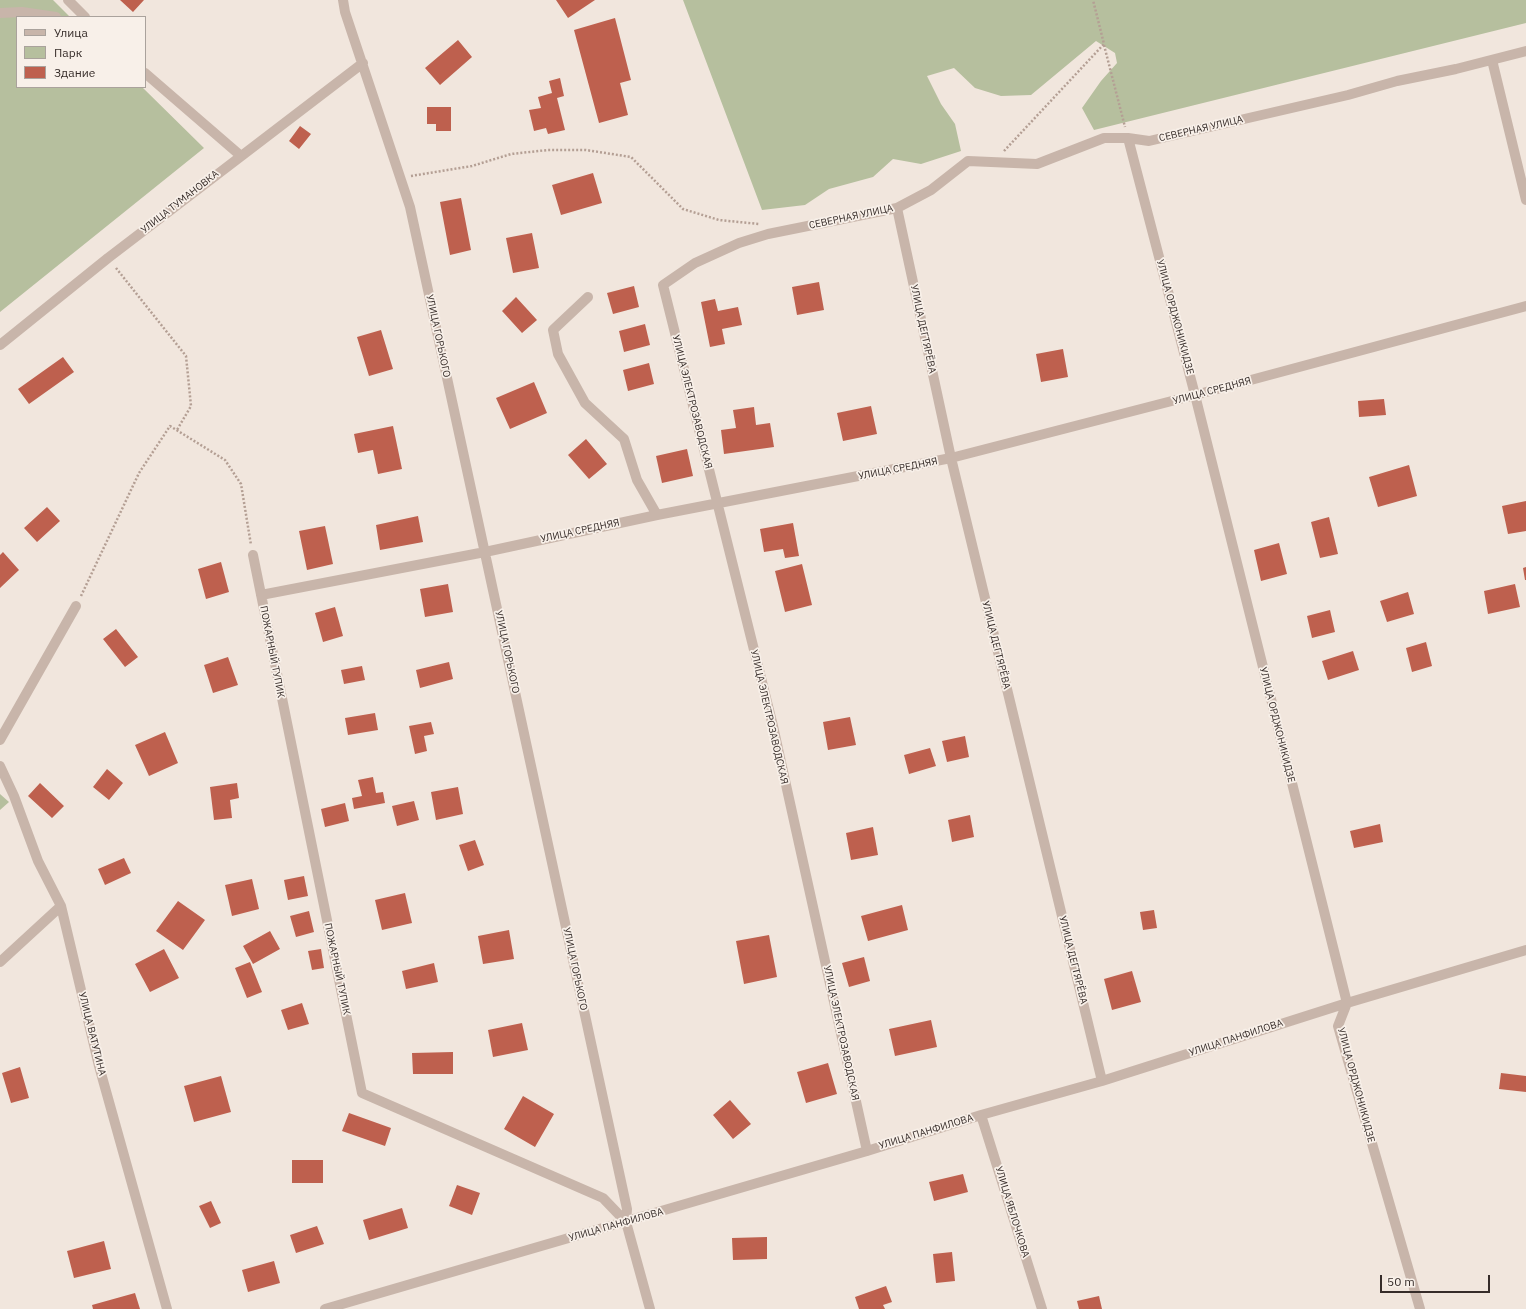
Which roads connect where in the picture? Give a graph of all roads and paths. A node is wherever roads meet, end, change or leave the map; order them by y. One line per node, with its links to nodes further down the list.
1 (68, 0): 6 (street)
2 (343, 0): 10 (street, УЛИЦА ГОРЬКОГО)
3 (1093, 0): 7 (path)
4 (0, 12): 5 (street)
5 (49, 16)
6 (84, 16)
7 (1104, 44): 12 (path); 14 (path)
8 (1526, 50): 9 (street, СЕВЕРНАЯ УЛИЦА)
9 (1492, 60): 12 (street, СЕВЕРНАЯ УЛИЦА); 16 (street)
10 (363, 63): 13 (street, УЛИЦА ТУМАНОВКА); 15 (street, УЛИЦА ГОРЬКОГО)
11 (146, 73): 13 (street)
12 (1128, 138): 14 (street, СЕВЕРНАЯ УЛИЦА); 24 (street, УЛИЦА ОРДЖОНИКИДЗЕ)
13 (241, 156): 19 (street, УЛИЦА ТУМАНОВКА)
14 (994, 161): 17 (street, СЕВЕРНАЯ УЛИЦА)
15 (401, 178): 18 (path); 29 (street, УЛИЦА ГОРЬКОГО)
16 (1526, 200)
17 (897, 208): 20 (street, СЕВЕРНАЯ УЛИЦА); 26 (street, УЛИЦА ДЕГТЯРЁВА)
18 (763, 224)
19 (108, 258): 23 (street, УЛИЦА ТУМАНОВКА); 25 (path)
20 (663, 285): 27 (street, УЛИЦА ЭЛЕКТРОЗАВОДСКАЯ)
21 (588, 297): 28 (street)
22 (1526, 306): 24 (street, УЛИЦА СРЕДНЯЯ)
23 (0, 345)
24 (1196, 395): 26 (street, УЛИЦА СРЕДНЯЯ); 38 (street, УЛИЦА ОРДЖОНИКИДЗЕ)
25 (177, 430): 30 (path); 32 (path)
26 (951, 458): 27 (street, УЛИЦА СРЕДНЯЯ); 39 (street, УЛИЦА ДЕГТЯРЁВА)
27 (716, 505): 28 (street, УЛИЦА СРЕДНЯЯ); 41 (street, УЛИЦА ЭЛЕКТРОЗАВОДСКАЯ)
28 (657, 515): 29 (street, УЛИЦА СРЕДНЯЯ)
29 (485, 552): 31 (street, УЛИЦА СРЕДНЯЯ); 42 (street, УЛИЦА ГОРЬКОГО)
30 (253, 555): 31 (street, ПОЖАРНЫЙ ТУПИК)
31 (261, 595): 42 (street, ПОЖАРНЫЙ ТУПИК)
32 (76, 606): 33 (street)
33 (0, 740)
34 (0, 766): 35 (street, УЛИЦА ВАТУТИНА)
35 (61, 906): 37 (street); 43 (street, УЛИЦА ВАТУТИНА)
36 (1526, 950): 38 (street, УЛИЦА ПАНФИЛОВА)
37 (0, 962)
38 (1347, 1003): 39 (street, УЛИЦА ПАНФИЛОВА); 47 (street, УЛИЦА ОРДЖОНИКИДЗЕ)
39 (1102, 1081): 40 (street, УЛИЦА ПАНФИЛОВА)
40 (981, 1115): 41 (street, УЛИЦА ПАНФИЛОВА); 46 (street, УЛИЦА ЯБЛОЧКОВА)
41 (867, 1151): 42 (street, УЛИЦА ПАНФИЛОВА)
42 (626, 1222): 44 (street, УЛИЦА ПАНФИЛОВА); 45 (street, УЛИЦА ГОРЬКОГО)
43 (167, 1309)
44 (325, 1309)
45 (650, 1309)
46 (1042, 1309)
47 (1420, 1309)

